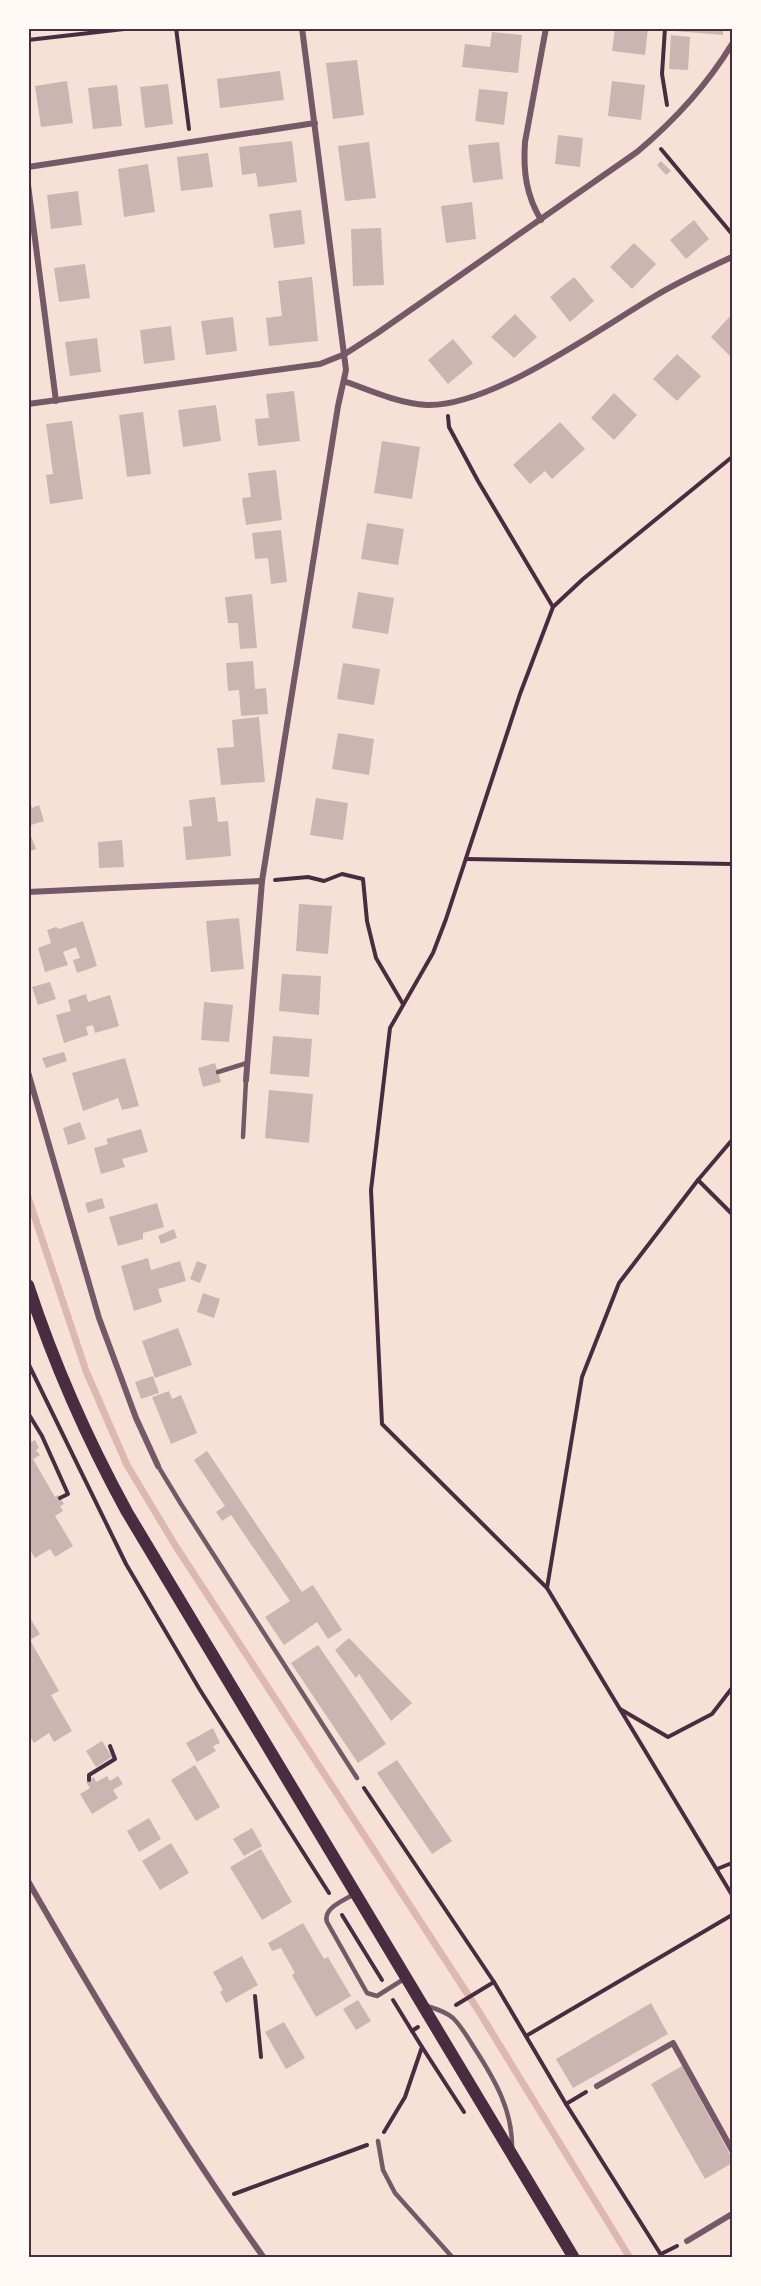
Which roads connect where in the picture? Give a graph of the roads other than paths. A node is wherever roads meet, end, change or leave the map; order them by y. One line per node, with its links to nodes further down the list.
1 (302, 28): 4 (street)
2 (546, 28): 7 (street)
3 (732, 44): 7 (street)
4 (315, 123): 5 (street); 9 (street)
5 (28, 167)
6 (28, 185): 11 (street)
7 (541, 220): 9 (street)
8 (732, 257): 10 (street)
9 (345, 354): 10 (street); 11 (street)
10 (344, 381): 13 (street)
11 (56, 401): 12 (street)
12 (28, 404)
13 (262, 881): 14 (street); 15 (street)
14 (28, 892)
15 (248, 1062): 17 (lane); 18 (street)
16 (28, 1072): 21 (street)
17 (218, 1072)
18 (246, 1080): 19 (lane)
19 (243, 1137)
20 (28, 1285): 24 (main road)
21 (158, 1466): 22 (lane)
22 (357, 1778)
23 (28, 1881): 33 (street)
24 (356, 1893): 25 (main road); 25 (lane)
25 (406, 1977): 26 (main road)
26 (423, 2005): 30 (main road); 30 (lane)
27 (597, 2086): 29 (street)
28 (378, 2141): 34 (lane)
29 (732, 2150)
30 (511, 2151): 35 (main road)
31 (732, 2214): 32 (street)
32 (687, 2241)
33 (264, 2258)
34 (453, 2258)
35 (574, 2258)

